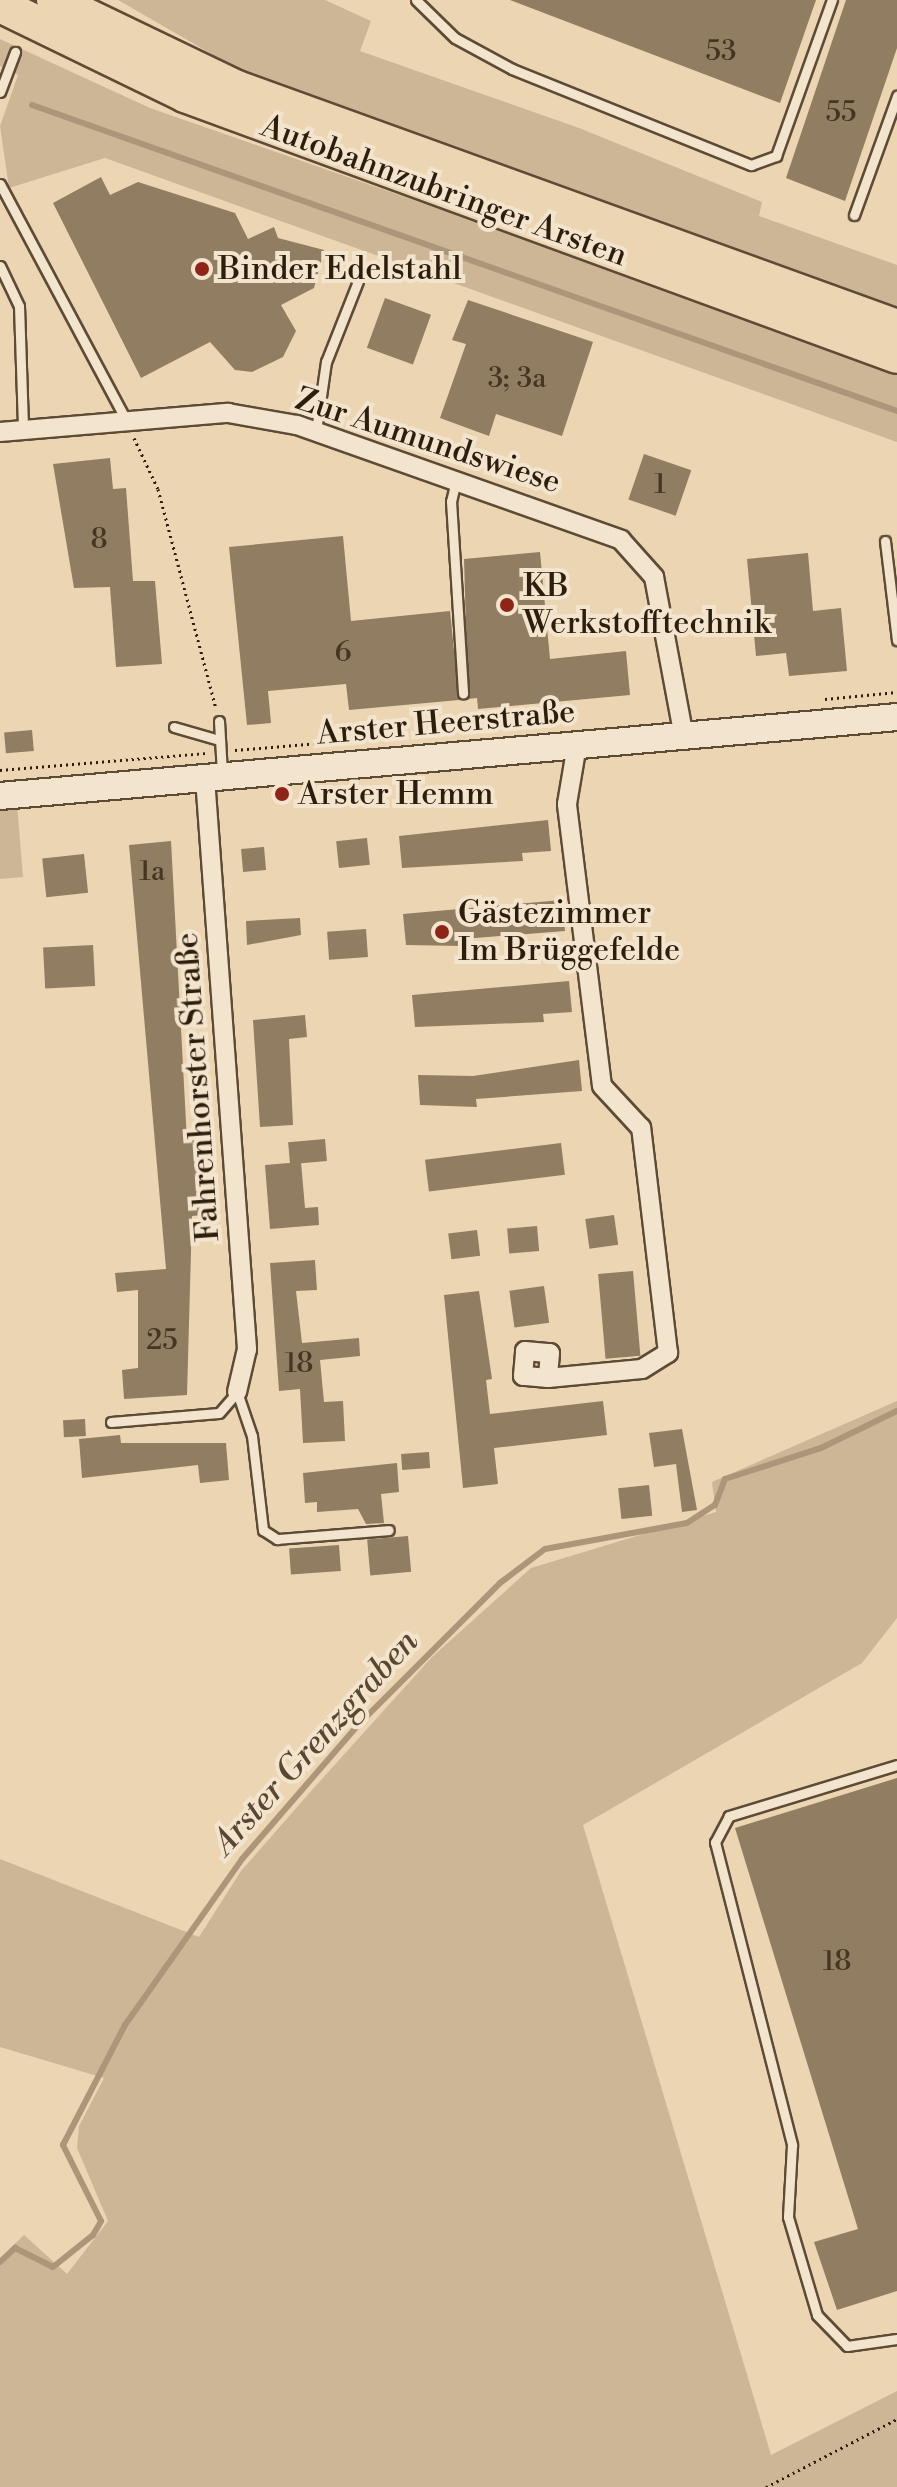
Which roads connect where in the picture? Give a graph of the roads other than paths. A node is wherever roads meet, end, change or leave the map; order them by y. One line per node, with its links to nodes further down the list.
1 (54, 0): 12 (highway, Autobahnzubringer Arsten)
2 (416, 0): 3 (lane)
3 (832, 0)
4 (0, 5): 13 (highway, Autobahnzubringer Arsten)
5 (15, 52): 6 (lane)
6 (0, 92)
7 (897, 96): 9 (lane)
8 (0, 184): 14 (lane)
9 (854, 215)
10 (0, 266): 15 (lane)
11 (358, 281): 16 (lane)
12 (897, 327)
13 (897, 356)
14 (126, 420): 15 (street, Zur Aumundswiese); 16 (street, Zur Aumundswiese)
15 (23, 429): 17 (street, Zur Aumundswiese)
16 (316, 431): 18 (street, Zur Aumundswiese)
17 (0, 432)
18 (456, 480): 21 (lane); 25 (street, Zur Aumundswiese)
19 (885, 541): 20 (lane)
20 (897, 640)
21 (463, 694)
22 (897, 717): 25 (street, Arster Heerstraße)
23 (219, 721): 26 (lane)
24 (174, 727): 26 (lane)
25 (684, 737): 27 (street, Arster Heerstraße)
26 (219, 740): 28 (lane)
27 (577, 745): 28 (street, Arster Heerstraße); 30 (street)
28 (215, 769): 29 (street, Arster Heerstraße); 31 (street, Fahrenhorster Straße)
29 (0, 796)
30 (548, 1378)
31 (237, 1392): 32 (lane); 33 (lane)
32 (111, 1422)
33 (389, 1530)
34 (897, 1765): 35 (lane)
35 (897, 2339)

